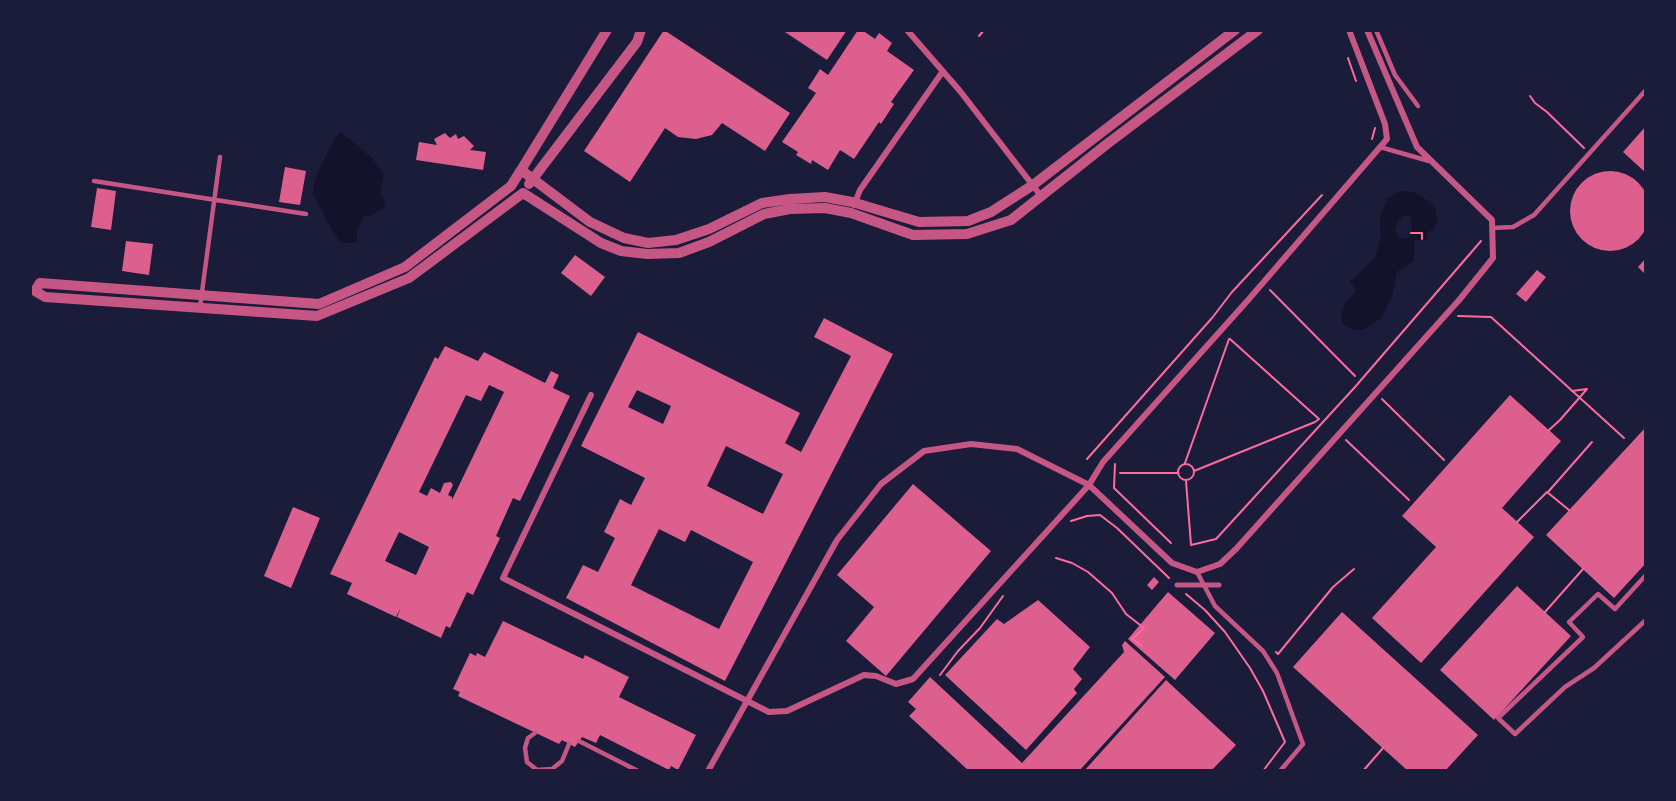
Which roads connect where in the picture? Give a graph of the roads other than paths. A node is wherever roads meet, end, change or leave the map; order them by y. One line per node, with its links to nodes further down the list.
1 (607, 30): 15 (street)
2 (641, 30): 16 (street)
3 (907, 30): 9 (street)
4 (1235, 30): 18 (street)
5 (1258, 30): 21 (street)
6 (1349, 30): 12 (street)
7 (1367, 30): 14 (street)
8 (1376, 30): 11 (lane)
9 (943, 71): 18 (street); 23 (street)
10 (1646, 90): 25 (lane)
11 (1418, 106)
12 (1380, 147): 14 (lane); 30 (street)
13 (220, 158): 22 (lane)
14 (1432, 161): 25 (street)
15 (521, 170): 16 (street); 19 (street)
16 (532, 179): 20 (street); 23 (street)
17 (94, 181): 22 (lane)
18 (1033, 185): 21 (street); 23 (street)
19 (511, 186): 20 (street); 27 (street)
20 (523, 193): 23 (street); 28 (street)
21 (1041, 196): 23 (street)
22 (214, 200): 24 (lane); 27 (lane)
23 (853, 208)
24 (306, 214)
25 (1492, 228): 31 (street)
26 (32, 291): 27 (street); 28 (street)
27 (201, 295): 28 (lane)
28 (200, 307)
29 (591, 395): 36 (street)
30 (1089, 485): 31 (street); 36 (street); 36 (street)
31 (1197, 572): 42 (lane)
32 (1646, 575): 35 (lane)
33 (1177, 585): 34 (street)
34 (1220, 585)
35 (1646, 620)
36 (747, 701): 41 (street)
37 (535, 733): 39 (lane)
38 (579, 741): 40 (lane)
39 (569, 744)
40 (638, 771)
41 (708, 771)
42 (1280, 771)

